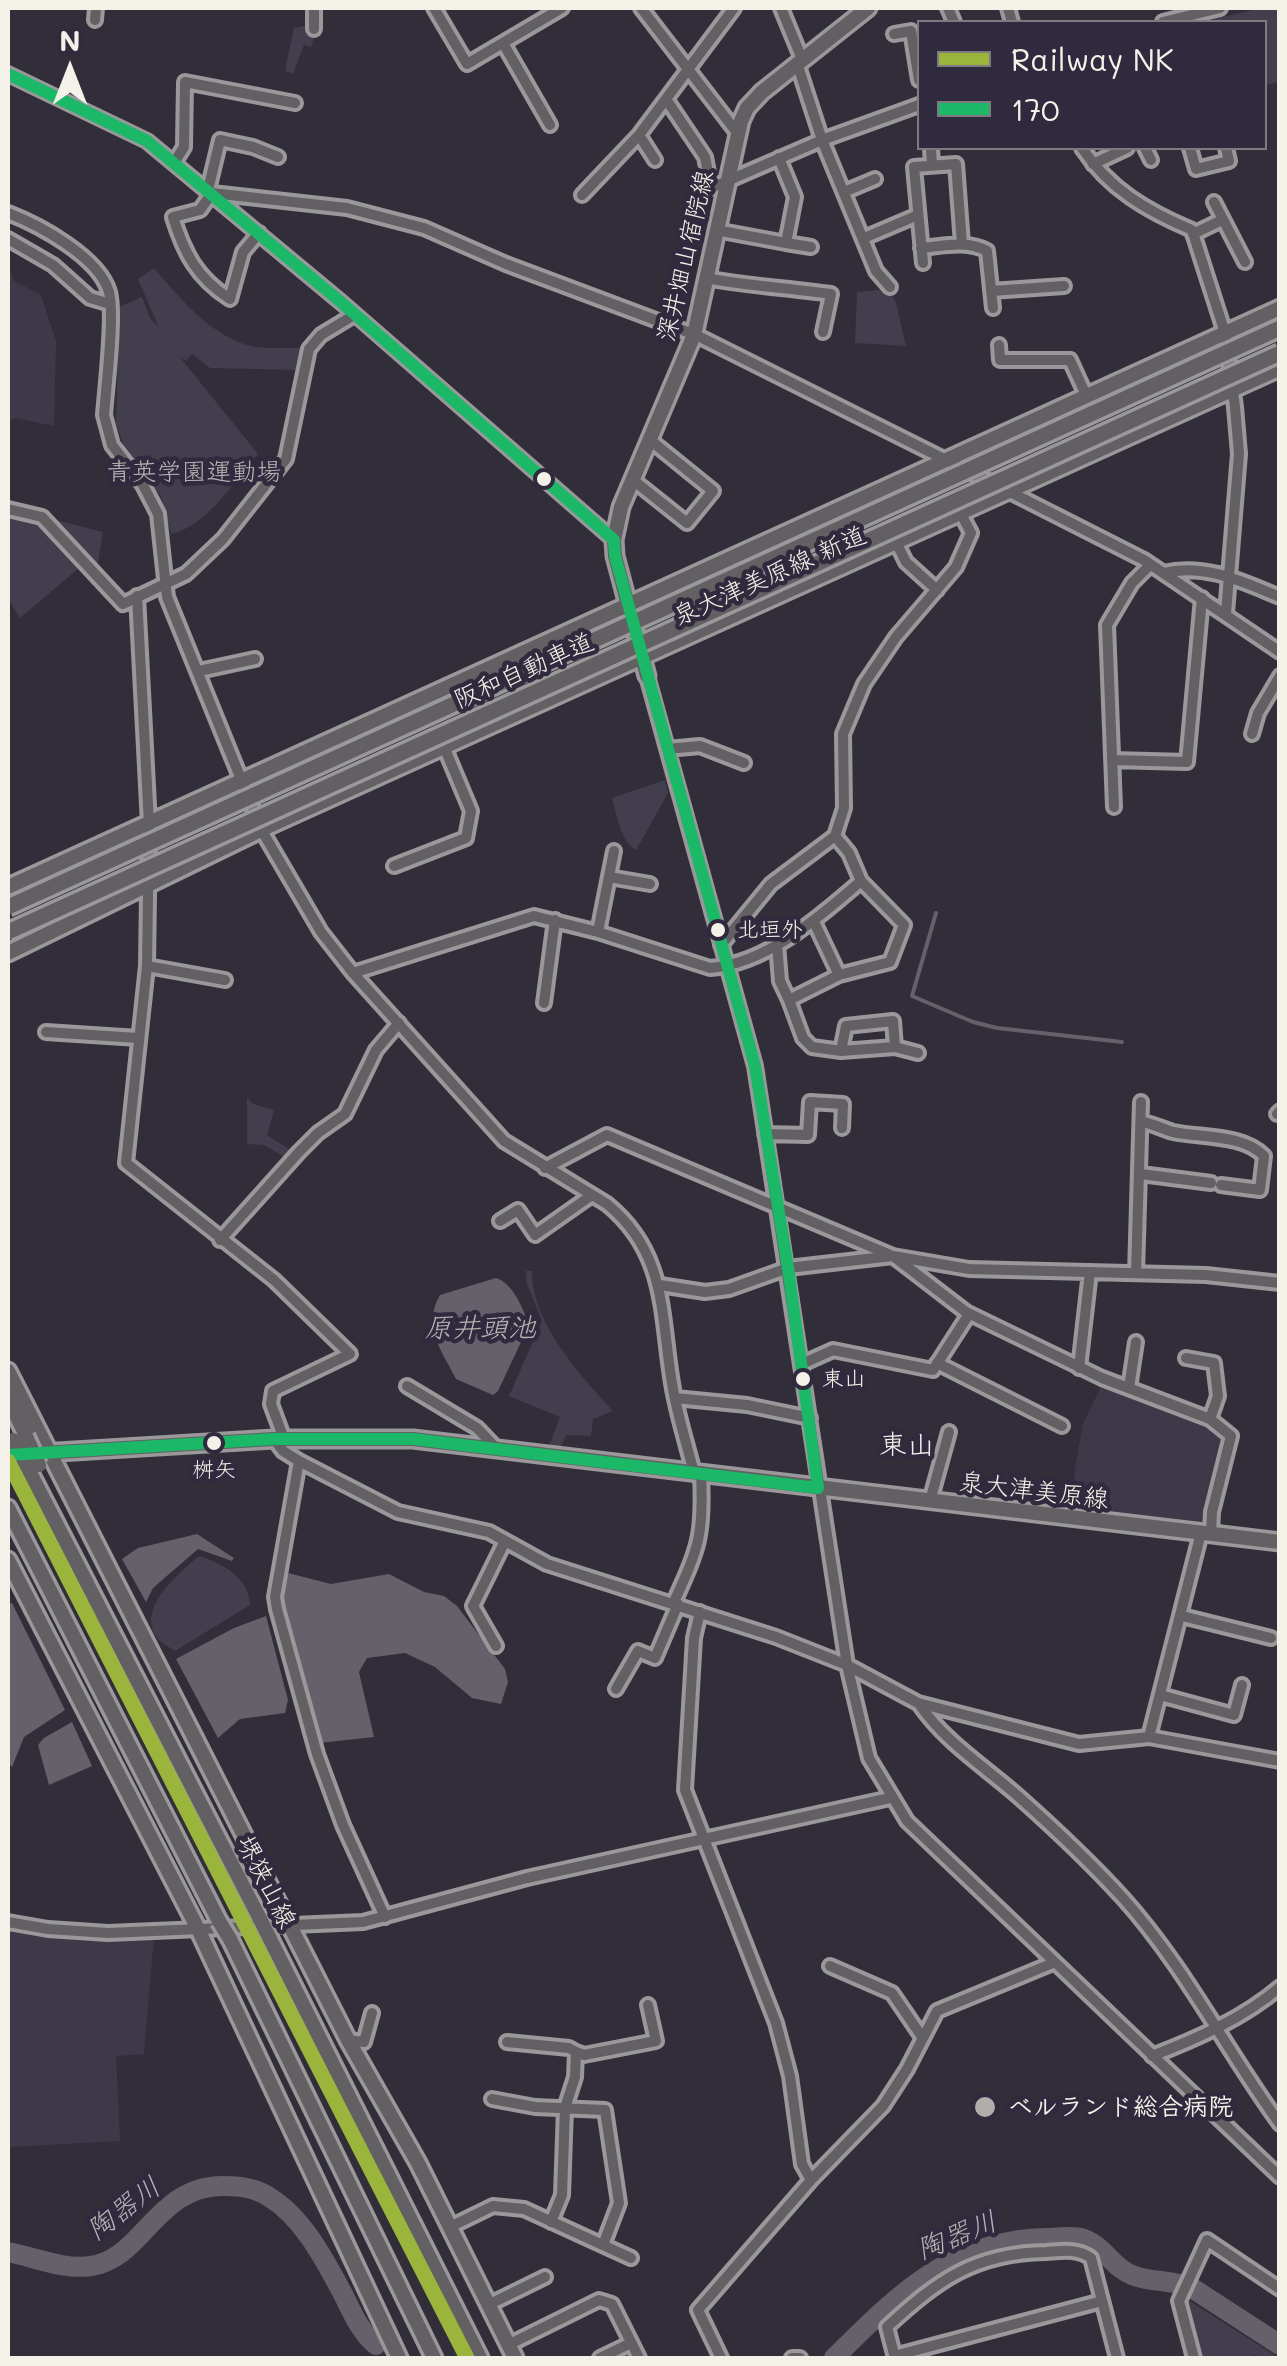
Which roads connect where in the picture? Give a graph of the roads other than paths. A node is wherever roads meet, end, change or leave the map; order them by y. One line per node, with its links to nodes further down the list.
1 (314, 8): 12 (street)
2 (434, 8): 14 (street)
3 (562, 8): 14 (street)
4 (641, 8): 17 (street)
5 (734, 8): 17 (street)
6 (781, 8): 15 (street)
7 (868, 8): 10 (main road, 深井畑山宿院線)
8 (1220, 8): 9 (street)
9 (1196, 11): 11 (street)
10 (851, 13): 15 (main road, 深井畑山宿院線)
11 (1169, 20)
12 (314, 29)
13 (894, 34): 16 (street)
14 (503, 43): 22 (street)
15 (800, 61): 23 (main road, 深井畑山宿院線); 25 (street)
16 (917, 64)
17 (689, 70): 19 (street); 23 (street)
18 (8, 74): 36 (street)
19 (666, 98): 24 (street); 40 (street)
20 (295, 103): 36 (street)
21 (917, 106): 25 (street)
22 (550, 126)
23 (738, 134): 40 (main road, 深井畑山宿院線)
24 (639, 136): 34 (street); 43 (street)
25 (822, 140): 33 (street); 42 (street)
26 (931, 150): 38 (street)
27 (1083, 150): 37 (street)
28 (1123, 150): 37 (street)
29 (1145, 150): 35 (street)
30 (1191, 150): 31 (street)
31 (1226, 150)
32 (278, 157): 41 (street)
33 (779, 158): 40 (street); 53 (street)
34 (655, 160)
35 (1151, 160)
36 (174, 162): 41 (street)
37 (1093, 164): 50 (street)
38 (932, 166): 46 (street); 54 (street)
39 (875, 179): 42 (street)
40 (727, 180): 48 (main road, 深井畑山宿院線)
41 (210, 191): 49 (street); 49 (street); 70 (street)
42 (844, 192): 51 (street)
43 (582, 194)
44 (1214, 202): 47 (street)
45 (8, 213): 63 (street)
46 (918, 215): 51 (street); 56 (street)
47 (1222, 220): 50 (street); 58 (street)
48 (716, 230): 53 (street); 59 (main road, 深井畑山宿院線)
49 (259, 233): 66 (street)
50 (1193, 234): 69 (street)
51 (864, 238): 61 (street)
52 (8, 239): 63 (street)
53 (786, 244): 55 (street)
54 (962, 244): 56 (street); 62 (street)
55 (811, 248)
56 (921, 248): 57 (street)
57 (923, 262)
58 (1244, 262)
59 (706, 278): 68 (street); 70 (main road, 深井畑山宿院線)
60 (1064, 286): 62 (street)
61 (890, 288)
62 (991, 291): 64 (street)
63 (110, 304): 87 (street)
64 (993, 308)
65 (1280, 308): 69 (main road, 泉大津美原線 新道)
66 (354, 315): 82 (street); 87 (street)
67 (1280, 328): 117 (highway, 阪和自動車道, bridge)
68 (823, 332)
69 (1225, 332): 74 (street); 75 (main road, 泉大津美原線 新道)
70 (694, 335): 76 (main road, 深井畑山宿院線); 77 (street)
71 (999, 345): 75 (street)
72 (1280, 353): 120 (highway, 阪和自動車道, bridge)
73 (1280, 368): 74 (main road, 泉大津美原線 新道)
74 (1234, 389): 79 (main road, 泉大津美原線 新道); 86 (street)
75 (1086, 396): 77 (main road, 泉大津美原線 新道)
76 (650, 440): 78 (main road, 深井畑山宿院線); 78 (street)
77 (945, 461): 79 (street); 92 (main road, 泉大津美原線 新道)
78 (632, 480): 82 (main road, 深井畑山宿院線)
79 (1009, 491): 81 (main road, 泉大津美原線 新道); 84 (street)
80 (8, 510): 89 (street)
81 (961, 514): 83 (main road, 泉大津美原線 新道); 88 (street)
82 (614, 540): 92 (main road, 深井畑山宿院線)
83 (896, 544): 88 (street); 95 (main road, 泉大津美原線 新道)
84 (1150, 565): 85 (street); 103 (street)
85 (1162, 573): 86 (street); 90 (street)
86 (1230, 576): 91 (street); 93 (street)
87 (164, 583): 89 (street); 97 (street)
88 (938, 590): 109 (street)
89 (136, 596): 107 (street)
90 (1202, 598): 93 (street); 103 (street)
91 (1280, 598)
92 (629, 606): 95 (main road, 深井畑山宿院線); 105 (main road, 泉大津美原線 新道)
93 (1226, 613): 94 (street)
94 (1280, 652)
95 (643, 658): 98 (main road, 深井畑山宿院線); 101 (main road, 泉大津美原線 新道)
96 (256, 659): 97 (street)
97 (199, 671): 105 (street)
98 (647, 676): 102 (street)
99 (1280, 676): 100 (street)
100 (1252, 734)
101 (444, 749): 108 (main road, 泉大津美原線 新道); 111 (street)
102 (667, 749): 104 (street); 122 (street)
103 (1112, 760): 106 (street)
104 (744, 763)
105 (242, 781): 107 (main road, 泉大津美原線 新道); 108 (street)
106 (1114, 807)
107 (149, 824): 114 (street); 116 (main road, 泉大津美原線 新道)
108 (262, 830): 114 (main road, 泉大津美原線 新道); 127 (street)
109 (834, 836): 113 (street); 122 (street)
110 (614, 851): 112 (street)
111 (394, 866)
112 (609, 877): 115 (street); 121 (street)
113 (861, 881): 119 (street); 128 (street)
114 (148, 884): 124 (main road, 泉大津美原線 新道); 125 (street)
115 (650, 884)
116 (8, 887)
117 (8, 907)
118 (555, 920): 121 (street); 127 (street); 131 (street)
119 (814, 922): 123 (street); 128 (street)
120 (8, 932)
121 (598, 932): 126 (street)
122 (721, 944): 126 (street)
123 (777, 944): 126 (street); 130 (street)
124 (8, 953)
125 (147, 966): 129 (street); 134 (street)
126 (727, 966): 141 (street)
127 (353, 973): 132 (street)
128 (838, 974): 130 (street)
129 (226, 980)
130 (788, 1000): 136 (street)
131 (544, 1003)
132 (399, 1022): 142 (street); 147 (street)
133 (46, 1032): 134 (street)
134 (138, 1038): 147 (street)
135 (896, 1047): 136 (street); 136 (street); 137 (street)
136 (841, 1051)
137 (918, 1053)
138 (1142, 1102): 139 (street)
139 (1143, 1122): 143 (street); 143 (street)
140 (842, 1128): 141 (street)
141 (766, 1134): 145 (street)
142 (545, 1168): 144 (street); 145 (street)
143 (1141, 1174): 151 (street)
144 (592, 1195): 146 (street); 153 (street)
145 (776, 1204): 148 (street); 149 (street)
146 (500, 1222)
147 (220, 1240): 169 (street)
148 (893, 1256): 149 (street); 150 (street); 154 (street)
149 (788, 1268): 153 (street); 158 (street)
150 (1090, 1272): 151 (street); 159 (street)
151 (1136, 1273): 152 (street)
152 (1280, 1283)
153 (660, 1284): 164 (street)
154 (969, 1314): 157 (street); 159 (street)
155 (1136, 1342): 162 (street)
156 (1186, 1358): 166 (street)
157 (938, 1363): 158 (street); 167 (street)
158 (802, 1364): 165 (street)
159 (1079, 1368): 162 (street)
160 (8, 1371): 172 (main road)
161 (407, 1386): 171 (street)
162 (1129, 1388): 166 (street)
163 (8, 1398): 170 (main road, 堺狭山線)
164 (675, 1398): 165 (street); 174 (street)
165 (810, 1418): 175 (street)
166 (1210, 1418): 179 (street)
167 (1062, 1426)
168 (949, 1432): 176 (street)
169 (279, 1439): 171 (main road, 泉大津美原線); 172 (main road, 泉大津美原線); 173 (street)
170 (13, 1440): 172 (main road, 泉大津美原線); 231 (main road, 堺狭山線, bridge)
171 (497, 1449): 174 (main road, 泉大津美原線)
172 (49, 1452): 200 (main road)
173 (299, 1461): 180 (street); 198 (street)
174 (698, 1473): 175 (main road, 泉大津美原線); 184 (street)
175 (818, 1488): 176 (main road, 泉大津美原線); 189 (street)
176 (930, 1501): 179 (main road, 泉大津美原線)
177 (8, 1508): 183 (main road)
178 (8, 1520): 183 (main road)
179 (1206, 1533): 181 (main road, 泉大津美原線); 186 (street)
180 (505, 1541): 184 (street); 188 (street)
181 (1280, 1542)
182 (8, 1560): 201 (main road)
183 (44, 1578): 230 (main road, bridge)
184 (676, 1603): 185 (street); 191 (street)
185 (700, 1612): 189 (street); 197 (street)
186 (1182, 1616): 187 (street); 192 (street)
187 (1271, 1638)
188 (496, 1646)
189 (846, 1665): 193 (street); 196 (street)
190 (1242, 1685): 192 (street)
191 (616, 1689)
192 (1160, 1695): 194 (street)
193 (918, 1704): 194 (street); 207 (street)
194 (1150, 1736): 195 (street)
195 (1280, 1761)
196 (890, 1798): 197 (street); 202 (street)
197 (703, 1838): 198 (street); 217 (street)
198 (385, 1916): 200 (street)
199 (8, 1922): 201 (street)
200 (290, 1926): 201 (street); 209 (main road)
201 (198, 1929): 229 (main road)
202 (1054, 1963): 208 (street); 212 (street)
203 (830, 1966): 208 (street)
204 (1280, 1987): 207 (street)
205 (648, 2005): 211 (street)
206 (372, 2013): 209 (street)
207 (1214, 2027): 212 (street); 215 (street)
208 (922, 2038): 217 (street)
209 (348, 2040): 219 (main road)
210 (507, 2042): 211 (street)
211 (576, 2052): 214 (street)
212 (1152, 2056): 216 (street)
213 (492, 2099): 214 (street)
214 (564, 2108): 218 (street); 220 (street)
215 (1280, 2124)
216 (1280, 2177)
217 (811, 2180): 234 (street)
218 (551, 2222): 219 (street); 220 (street)
219 (450, 2227): 225 (main road)
220 (602, 2244): 221 (street)
221 (631, 2258)
222 (545, 2277): 225 (street)
223 (1280, 2289): 238 (street)
224 (1102, 2301): 228 (street); 228 (street); 237 (street)
225 (488, 2305): 227 (main road)
226 (632, 2343): 227 (street); 232 (street); 233 (street)
227 (512, 2352)
228 (894, 2357)
229 (399, 2358)
230 (434, 2358)
231 (480, 2358)
232 (600, 2358)
233 (639, 2358)
234 (721, 2358)
235 (792, 2358): 236 (street)
236 (800, 2358)
237 (1117, 2358)
238 (1194, 2358)

